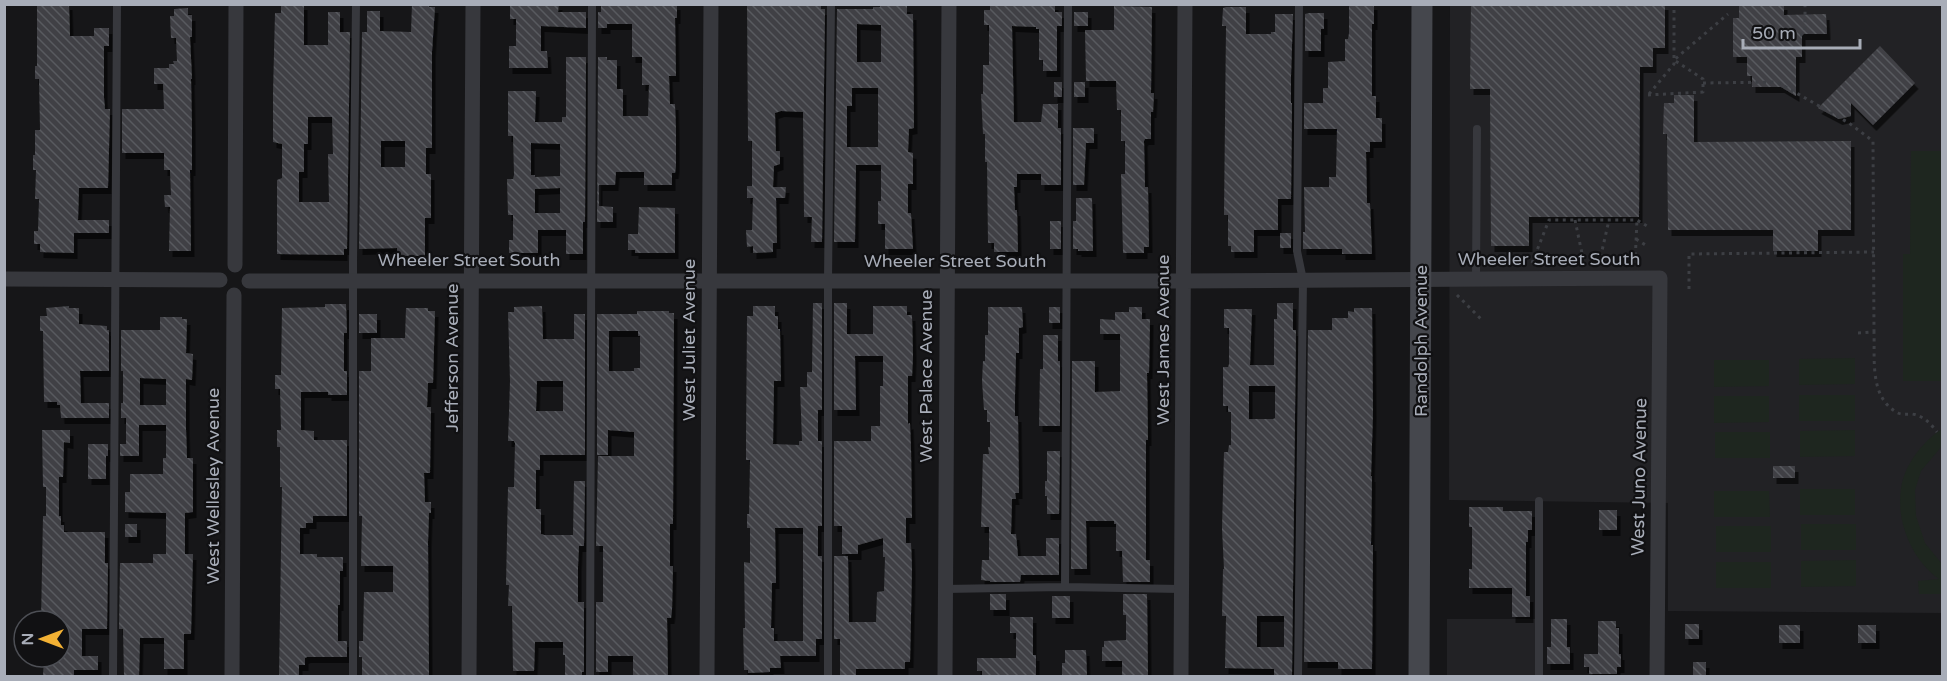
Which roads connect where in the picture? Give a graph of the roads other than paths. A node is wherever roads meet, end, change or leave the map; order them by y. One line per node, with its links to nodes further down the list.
1 (117, 4): 17 (lane)
2 (236, 4): 14 (street)
3 (356, 4): 20 (lane)
4 (473, 4): 21 (street, Jefferson Avenue)
5 (592, 4): 22 (lane)
6 (711, 4): 23 (street, West Juliet Avenue)
7 (831, 4): 24 (lane)
8 (949, 4): 28 (street, West Palace Avenue)
9 (1068, 4): 29 (lane)
10 (1185, 4): 30 (street, West James Avenue)
11 (1299, 4): 25 (lane)
12 (1422, 4): 26 (main road, Randolph Avenue)
13 (1477, 129): 18 (lane)
14 (235, 265): 19 (street); 27 (street)
15 (1660, 278): 18 (street, Wheeler Street South); 48 (street, West Juno Avenue)
16 (4, 279): 17 (street)
17 (115, 279): 19 (street); 36 (lane)
18 (1476, 279): 26 (street, Wheeler Street South)
19 (220, 280): 31 (street)
20 (353, 280): 21 (street, Wheeler Street South); 27 (street, Wheeler Street South); 38 (lane)
21 (471, 280): 22 (street, Wheeler Street South); 39 (street, Jefferson Avenue)
22 (591, 280): 23 (street, Wheeler Street South); 40 (lane)
23 (709, 280): 24 (street, Wheeler Street South); 41 (street, West Juliet Avenue)
24 (828, 280): 28 (street, Wheeler Street South); 42 (lane)
25 (1303, 280): 26 (street, Wheeler Street South); 30 (street, Wheeler Street South); 45 (lane)
26 (1421, 280): 46 (main road, Randolph Avenue)
27 (249, 281): 31 (street)
28 (946, 281): 29 (street, Wheeler Street South); 34 (street, West Palace Avenue)
29 (1067, 281): 30 (street, Wheeler Street South); 33 (lane)
30 (1182, 281): 35 (street, West James Avenue)
31 (234, 295): 37 (street, West Wellesley Avenue)
32 (1539, 501): 47 (lane)
33 (1065, 587): 34 (lane); 35 (lane)
34 (945, 589): 43 (street, West Palace Avenue)
35 (1181, 589): 44 (street, West James Avenue)
36 (113, 676)
37 (232, 676)
38 (353, 676)
39 (469, 676)
40 (590, 676)
41 (707, 676)
42 (828, 676)
43 (945, 676)
44 (1181, 676)
45 (1298, 676)
46 (1419, 676)
47 (1539, 676)
48 (1657, 676)

